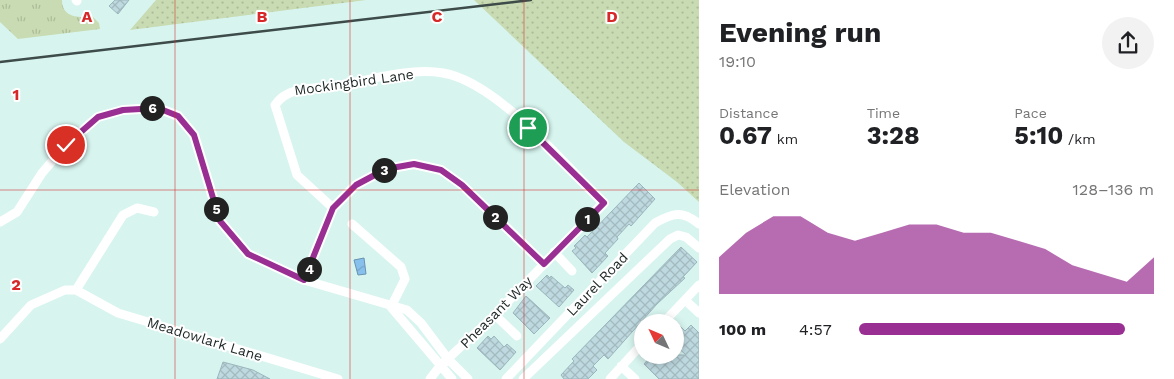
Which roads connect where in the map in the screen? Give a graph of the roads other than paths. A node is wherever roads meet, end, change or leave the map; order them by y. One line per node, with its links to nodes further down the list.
1 (604, 203): 2 (street, Mockingbird Lane); 8 (street, Pheasant Way)
2 (333, 208): 9 (street); 11 (street)
3 (154, 212): 13 (street)
4 (0, 222): 11 (street)
5 (698, 223): 29 (street, Laurel Road)
6 (352, 224): 15 (street)
7 (699, 248): 30 (street, Laurel Road)
8 (554, 252): 9 (street, Pheasant Way); 10 (street)
9 (544, 264): 17 (street, Pheasant Way)
10 (572, 271)
11 (304, 280): 15 (street)
12 (699, 285): 14 (street)
13 (76, 290): 20 (street); 25 (street, Meadowlark Lane)
14 (685, 300): 16 (street); 18 (street)
15 (391, 307): 22 (street); 23 (street)
16 (699, 313)
17 (495, 314): 19 (street); 22 (street, Pheasant Way)
18 (672, 314)
19 (517, 336)
20 (0, 339)
21 (634, 352): 24 (street)
22 (448, 359): 23 (street, Pheasant Way); 28 (street)
23 (440, 366): 26 (street, Pheasant Way); 27 (street)
24 (621, 366): 31 (street); 32 (street)
25 (338, 379)
26 (430, 379)
27 (452, 379)
28 (468, 379)
29 (506, 379)
30 (523, 379)
31 (610, 379)
32 (635, 379)

